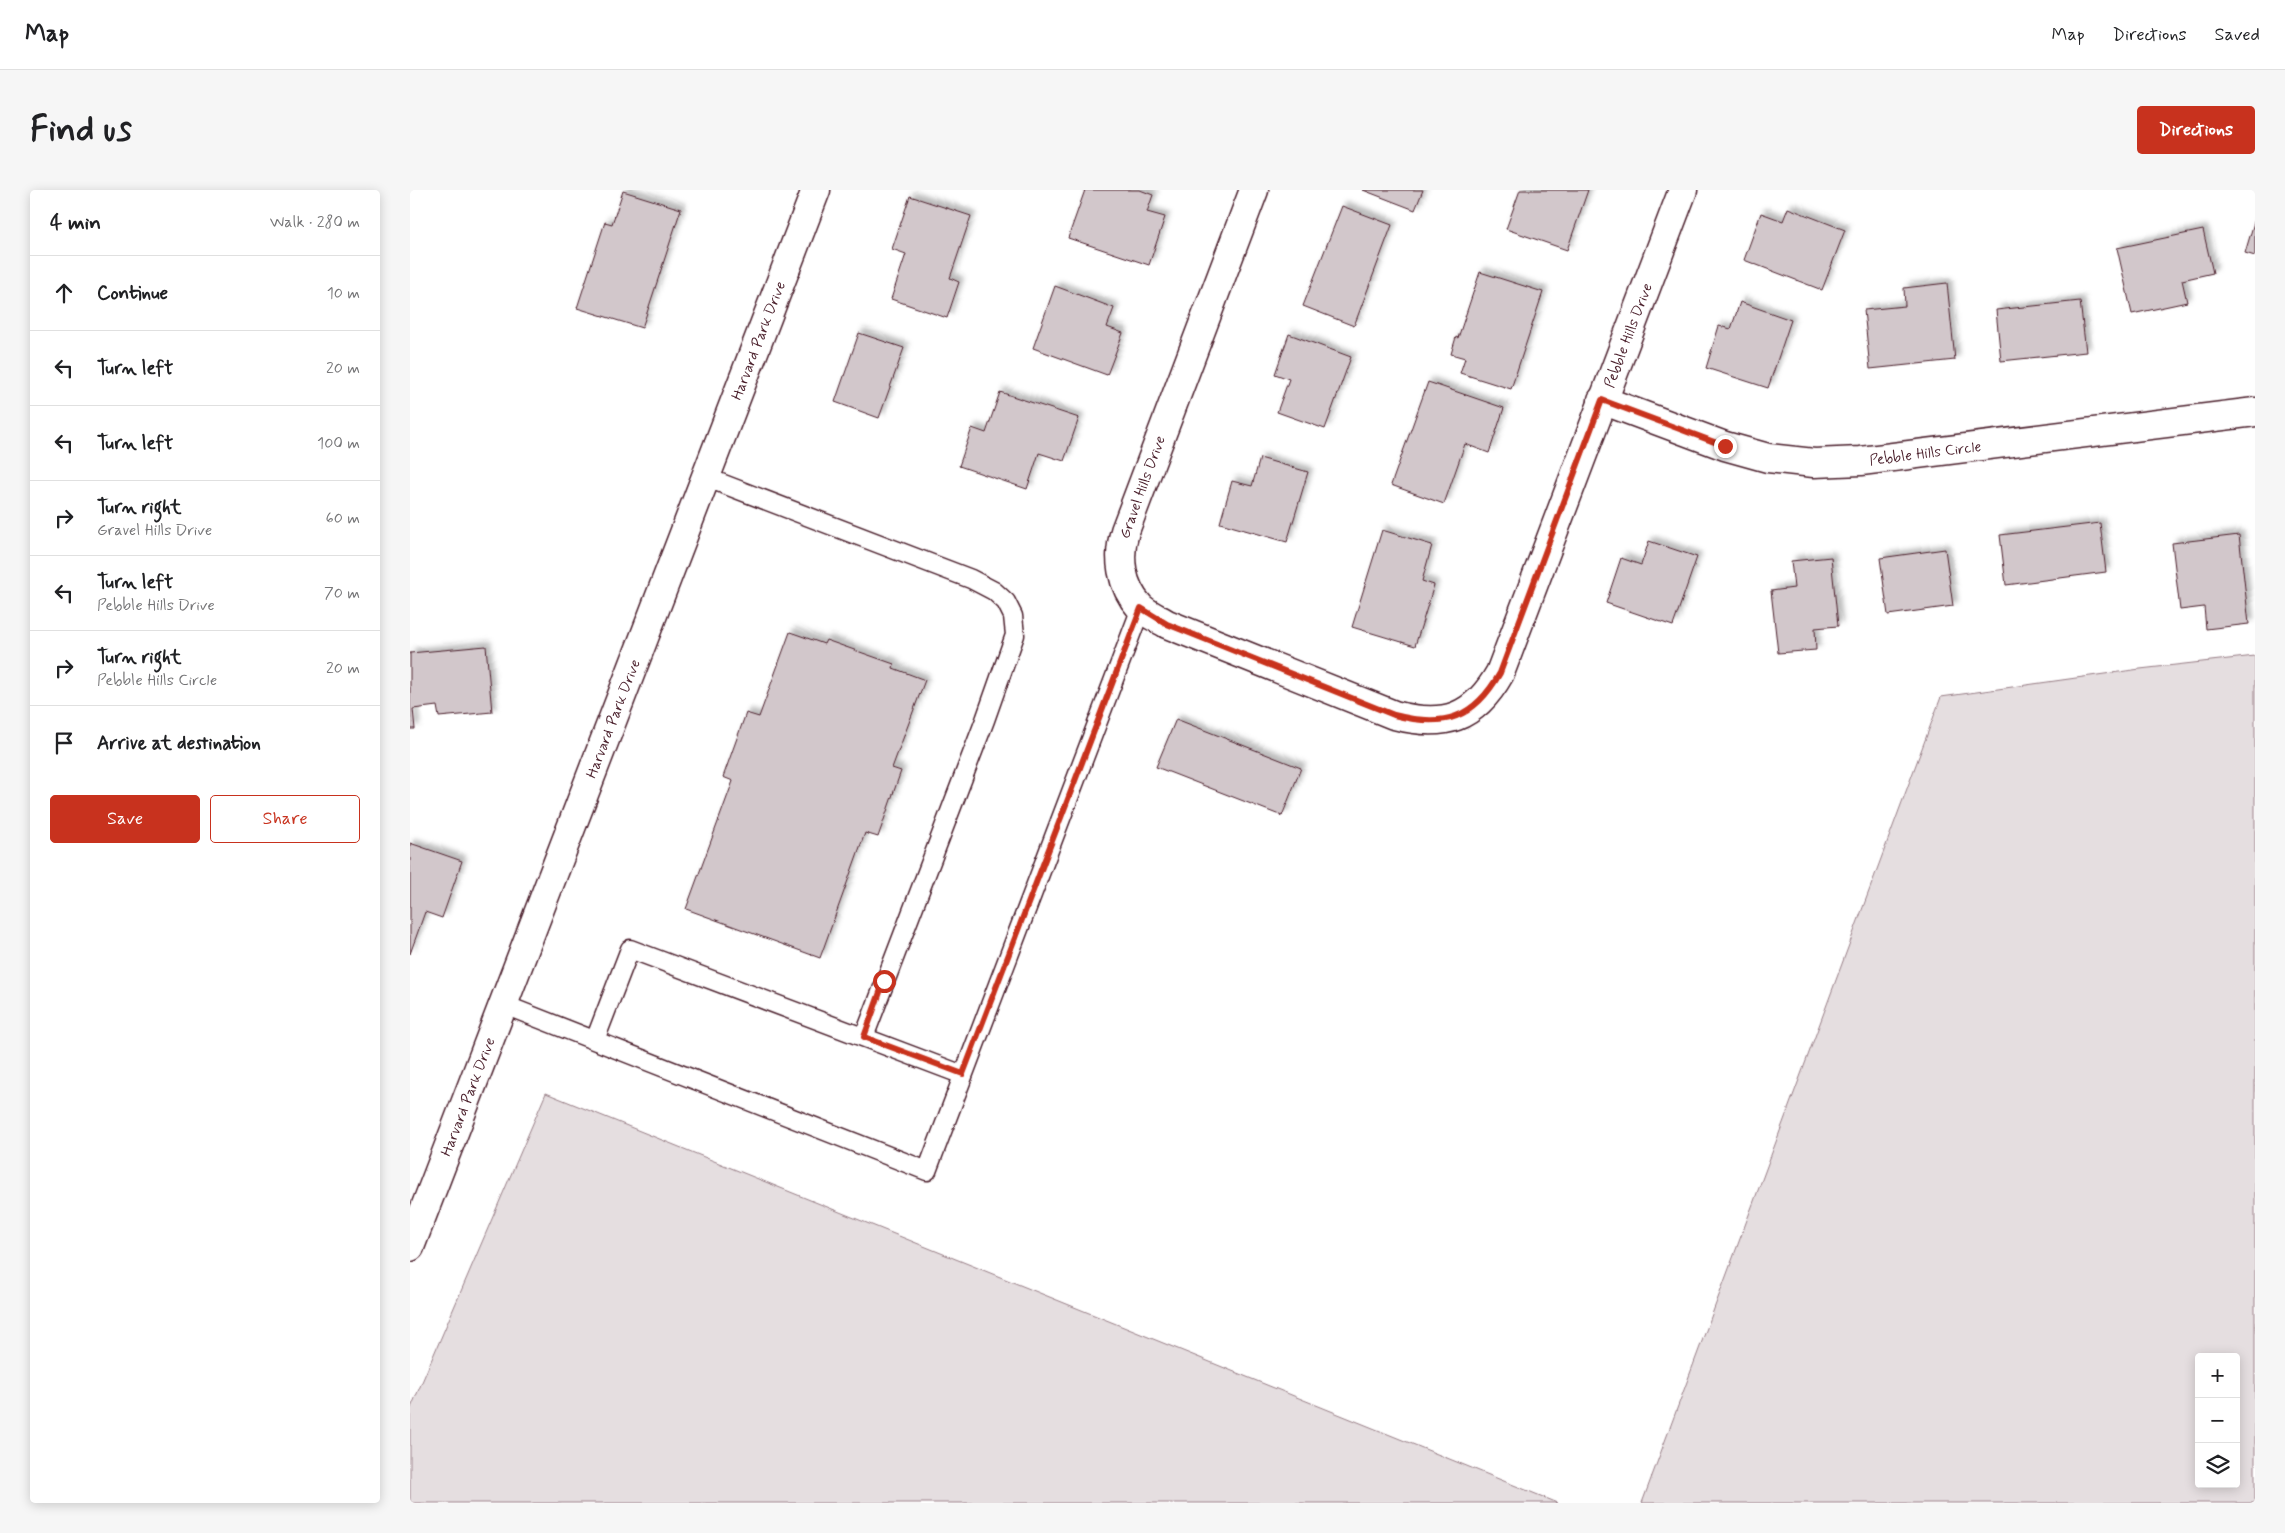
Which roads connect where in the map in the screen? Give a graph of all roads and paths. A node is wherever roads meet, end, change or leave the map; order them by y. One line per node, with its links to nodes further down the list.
1 (816, 190): 6 (street, Harvard Park Drive)
2 (1254, 190): 7 (street, Gravel Hills Drive)
3 (1683, 190): 4 (street, Pebble Hills Drive)
4 (1602, 400): 5 (street, Pebble Hills Circle); 8 (street, Pebble Hills Drive)
5 (2255, 412)
6 (705, 476): 9 (street, Harvard Park Drive); 10 (lane)
7 (1141, 608): 8 (street, Gravel Hills Drive); 12 (lane)
8 (1456, 717)
9 (502, 1004): 11 (lane); 13 (street, Harvard Park Drive)
10 (864, 1037): 11 (lane); 12 (lane)
11 (595, 1040): 12 (lane)
12 (963, 1074)
13 (410, 1247)

